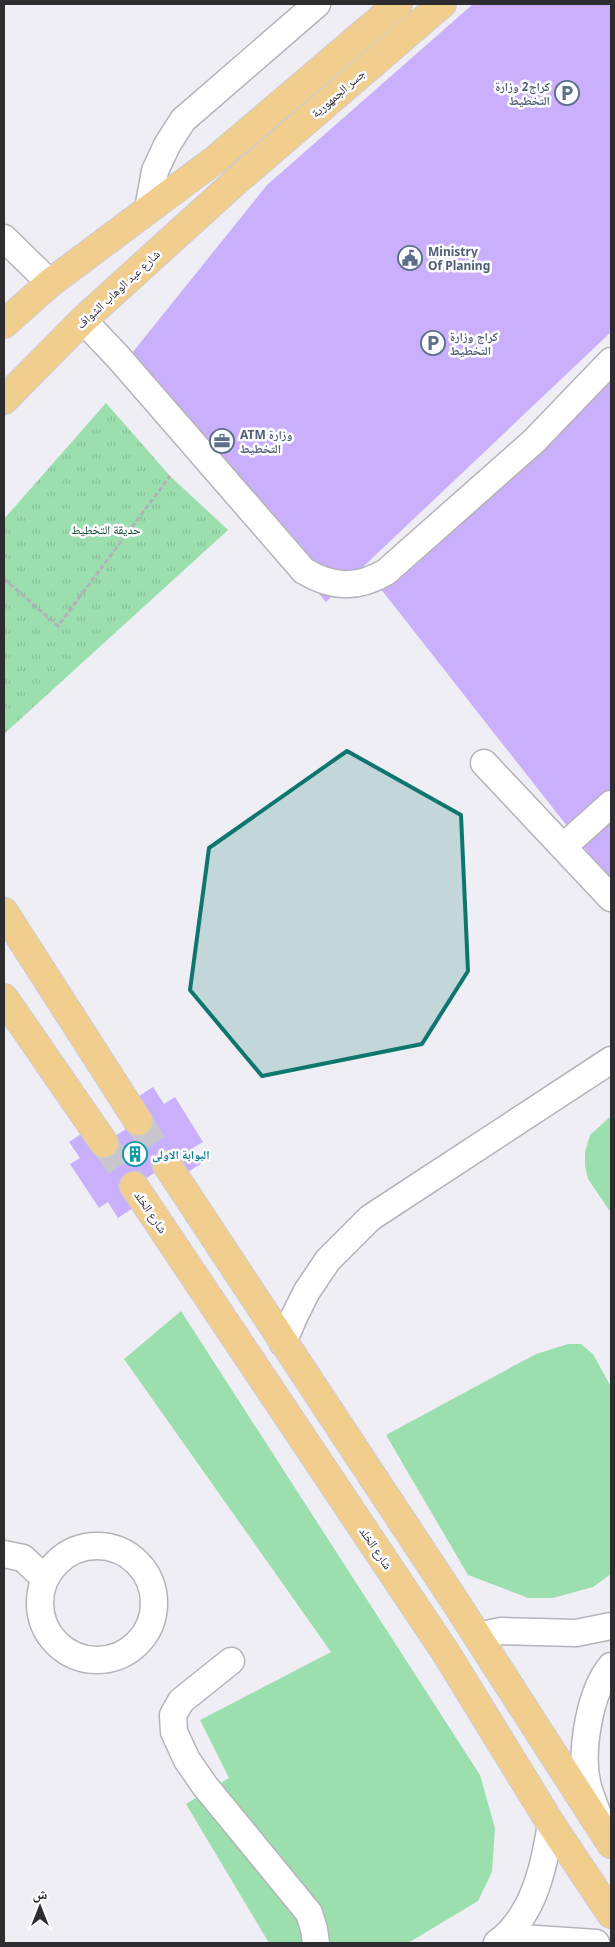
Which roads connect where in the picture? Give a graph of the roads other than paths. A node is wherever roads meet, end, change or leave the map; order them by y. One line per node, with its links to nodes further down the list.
1 (317, 4): 5 (street)
2 (398, 4): 5 (main road)
3 (442, 4): 4 (main road, جسر الجمهورية)
4 (235, 182): 8 (main road, شارع عبد الوهاب الشواف)
5 (148, 209): 7 (main road)
6 (4, 238): 7 (street)
7 (50, 283): 9 (main road)
8 (83, 320): 10 (street); 11 (main road, شارع عبد الوهاب الشواف)
9 (4, 324)
10 (611, 361)
11 (4, 400)
12 (484, 763): 14 (street)
13 (611, 804): 14 (street)
14 (563, 847): 15 (street)
15 (611, 898)
16 (4, 912): 19 (main road)
17 (4, 998): 20 (main road)
18 (611, 1060): 23 (street)
19 (138, 1121)
20 (104, 1143)
21 (167, 1165): 23 (main road)
22 (134, 1186): 28 (main road, شارع الخلد)
23 (283, 1343): 27 (main road)
24 (4, 1554): 25 (street)
25 (44, 1578): 25 (street)
26 (611, 1626): 27 (street)
27 (477, 1636): 28 (main road); 32 (main road)
28 (446, 1652): 31 (main road, شارع الخلد)
29 (231, 1661): 35 (street)
30 (611, 1666): 32 (street)
31 (551, 1824): 33 (main road, شارع الخلد); 34 (street)
32 (608, 1838)
33 (611, 1914)
34 (501, 1940): 36 (street)
35 (316, 1943)
36 (596, 1943)

